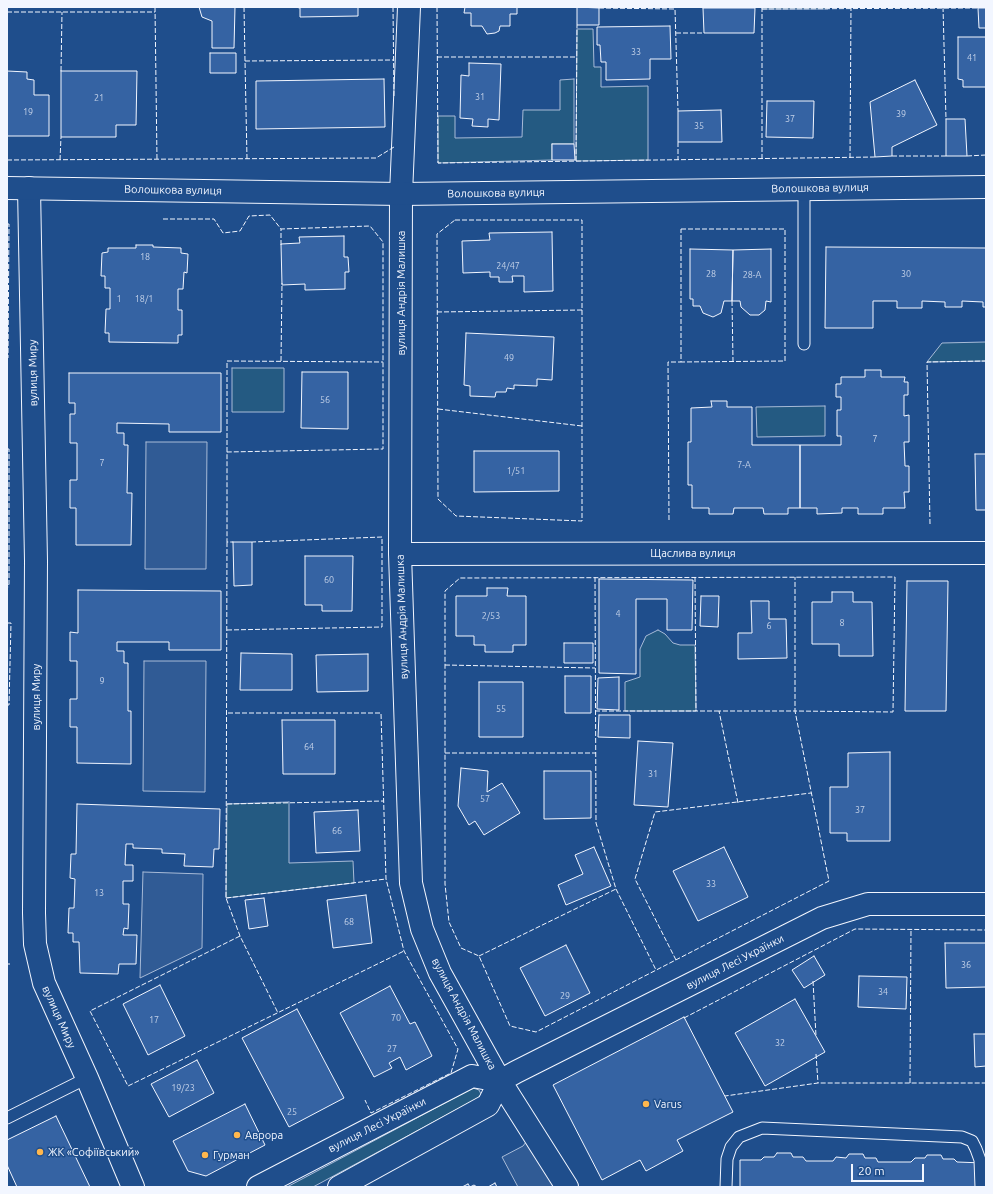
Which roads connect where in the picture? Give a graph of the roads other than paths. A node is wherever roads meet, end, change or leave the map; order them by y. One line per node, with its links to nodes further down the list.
1 (409, 7): 6 (street, вулиця Андрія Малишка)
2 (986, 187): 5 (street, Волошкова вулиця)
3 (7, 188): 4 (street, Волошкова вулиця)
4 (29, 188): 6 (street, Волошкова вулиця); 11 (street, вулиця Миру)
5 (804, 188): 6 (street, Волошкова вулиця); 7 (lane)
6 (401, 194): 9 (street, вулиця Андрія Малишка)
7 (804, 344)
8 (986, 553): 9 (street, Щаслива вулиця)
9 (400, 554): 12 (street, вулиця Андрія Малишка)
10 (986, 904): 12 (street, вулиця Лесі Українки)
11 (87, 1078): 13 (lane); 14 (street, вулиця Миру)
12 (500, 1081): 15 (street, вулиця Лесі Українки); 16 (street); 17 (street, вулиця Андрія Малишка)
13 (7, 1118)
14 (133, 1187)
15 (258, 1187)
16 (339, 1187)
17 (567, 1187)
18 (726, 1187): 19 (lane)
19 (981, 1187)

